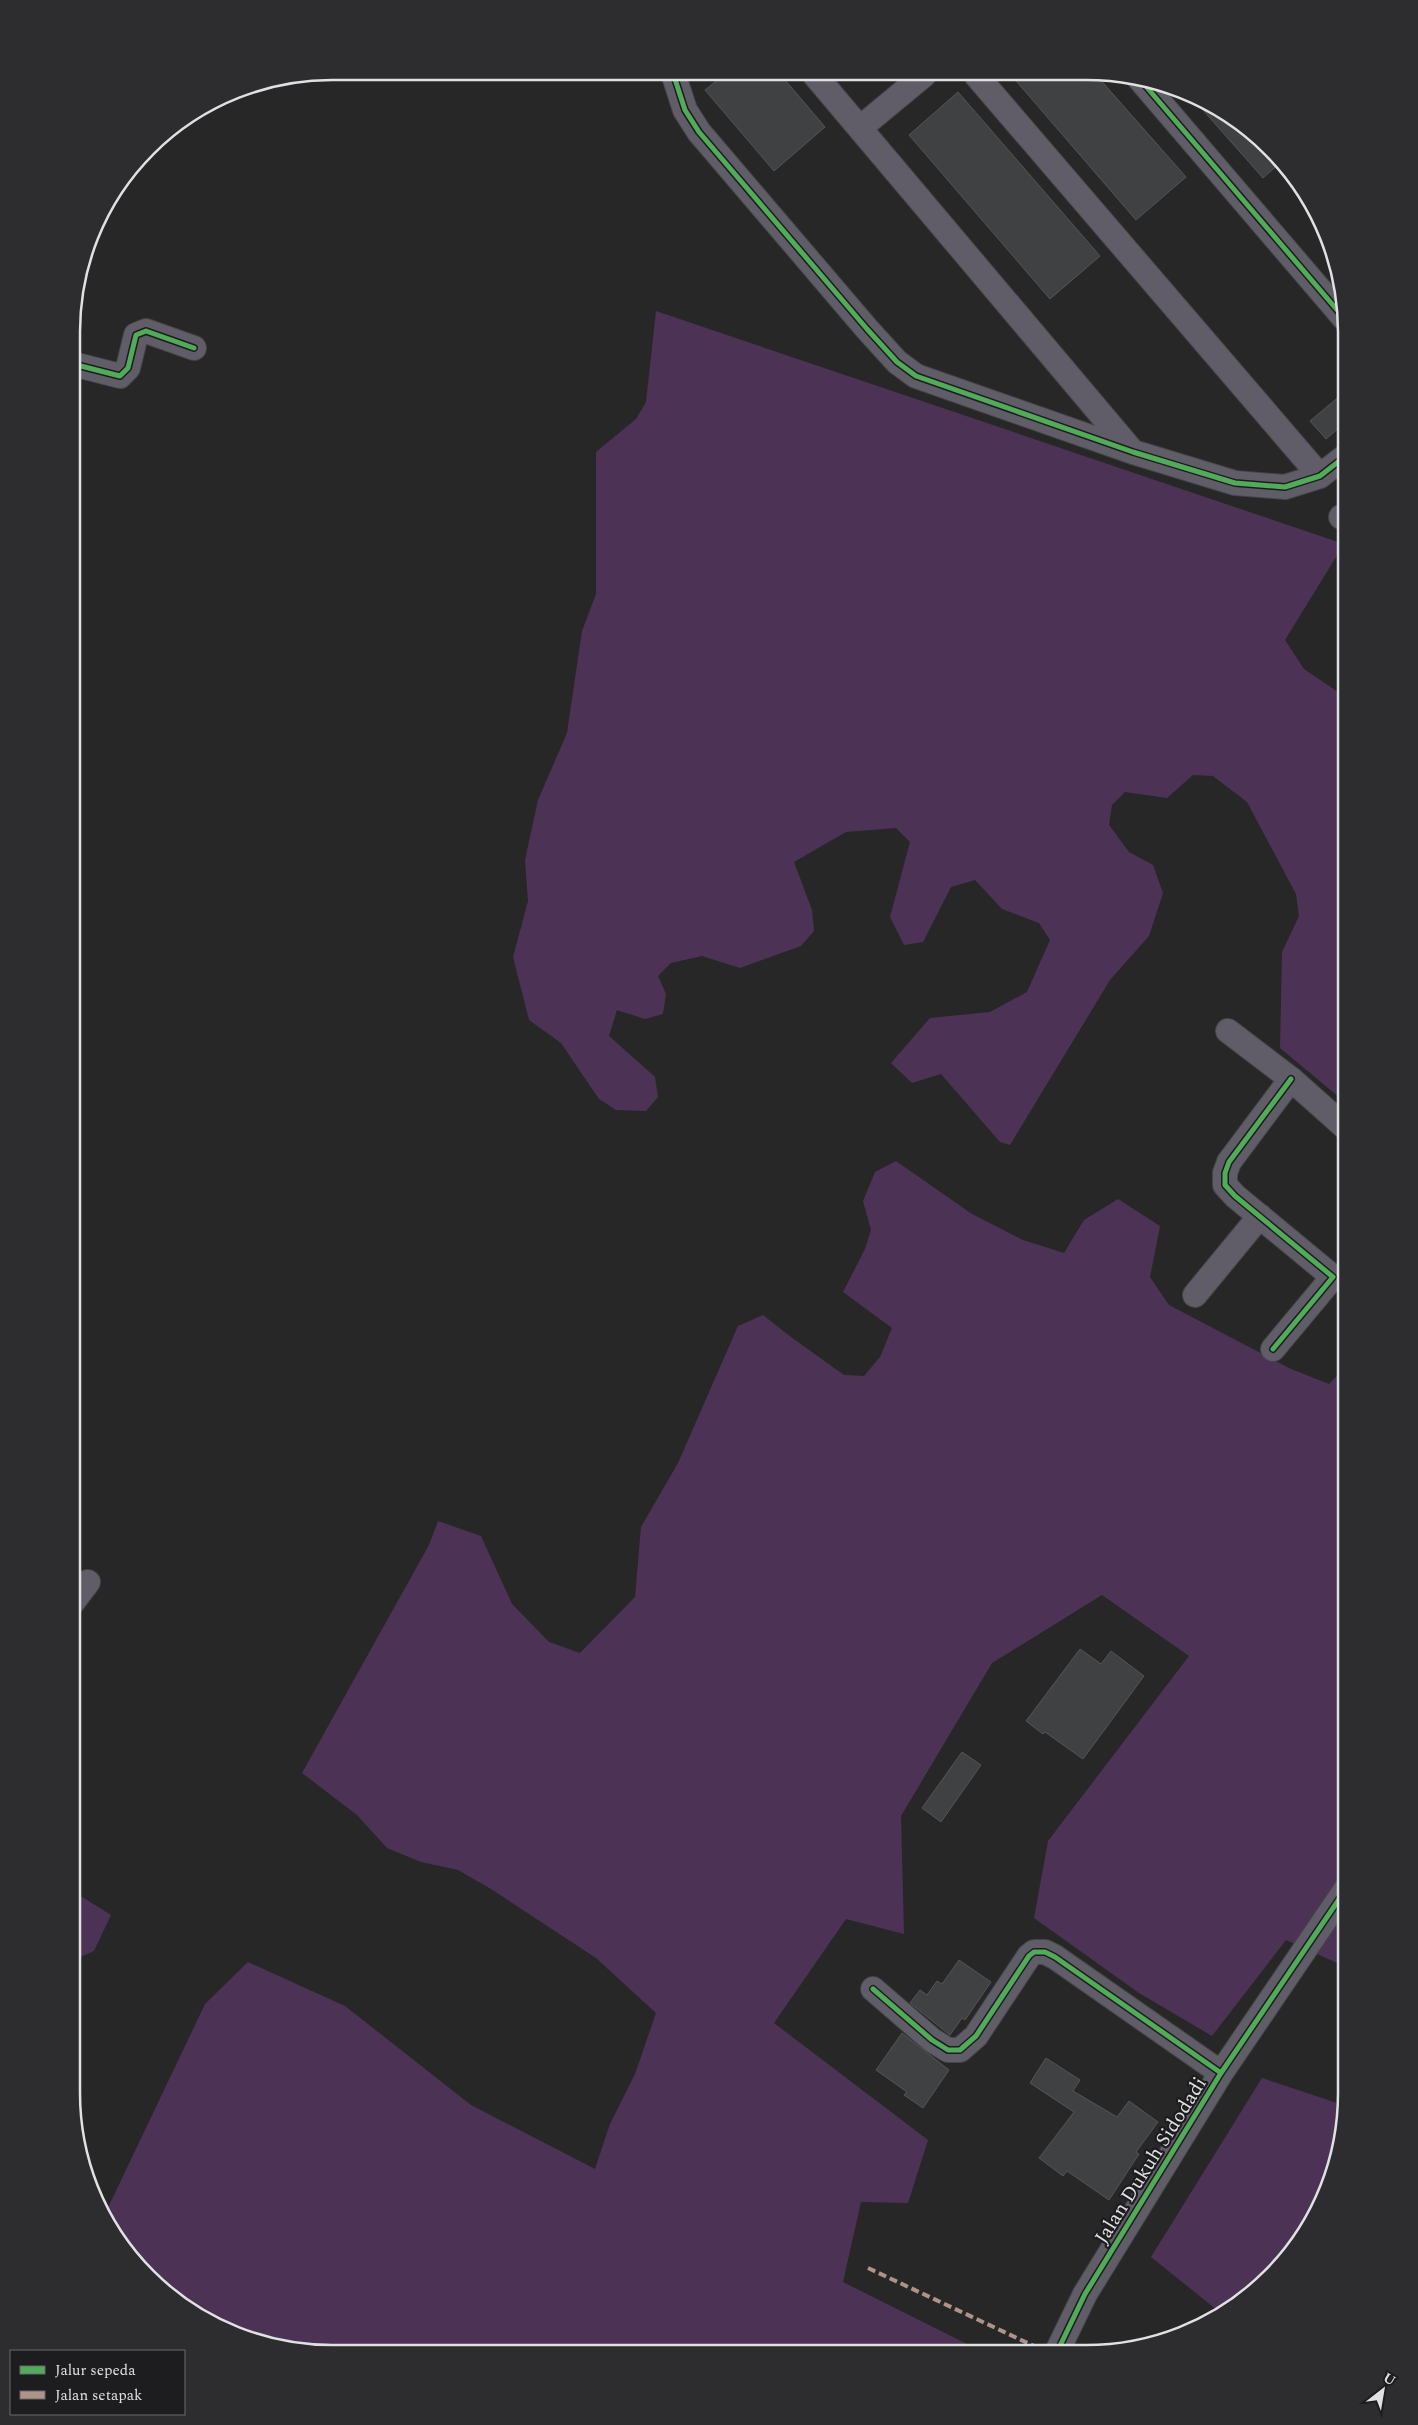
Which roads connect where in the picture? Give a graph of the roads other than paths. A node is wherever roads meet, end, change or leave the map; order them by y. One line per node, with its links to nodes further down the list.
1 (675, 80): 10 (street)
2 (819, 80): 6 (street)
3 (918, 80): 6 (street)
4 (980, 80): 12 (street)
5 (1147, 88): 7 (street)
6 (860, 128): 10 (street)
7 (1337, 309)
8 (194, 348): 9 (street)
9 (80, 366)
10 (1133, 452): 12 (street)
11 (1338, 462): 12 (street)
12 (1320, 476)
13 (1228, 1031): 14 (street)
14 (1291, 1079): 15 (street); 16 (street)
15 (1338, 1121)
16 (1260, 1216): 17 (street); 19 (street)
17 (1338, 1269)
18 (1338, 1272): 20 (street)
19 (1195, 1295)
20 (1272, 1349)
21 (88, 1582): 22 (street)
22 (80, 1592)
23 (1338, 1901): 25 (street, Jalan Dukuh Sidodadi)
24 (873, 1988): 25 (street)
25 (1221, 2073): 26 (street, Jalan Dukuh Sidodadi)
26 (1060, 2345)

